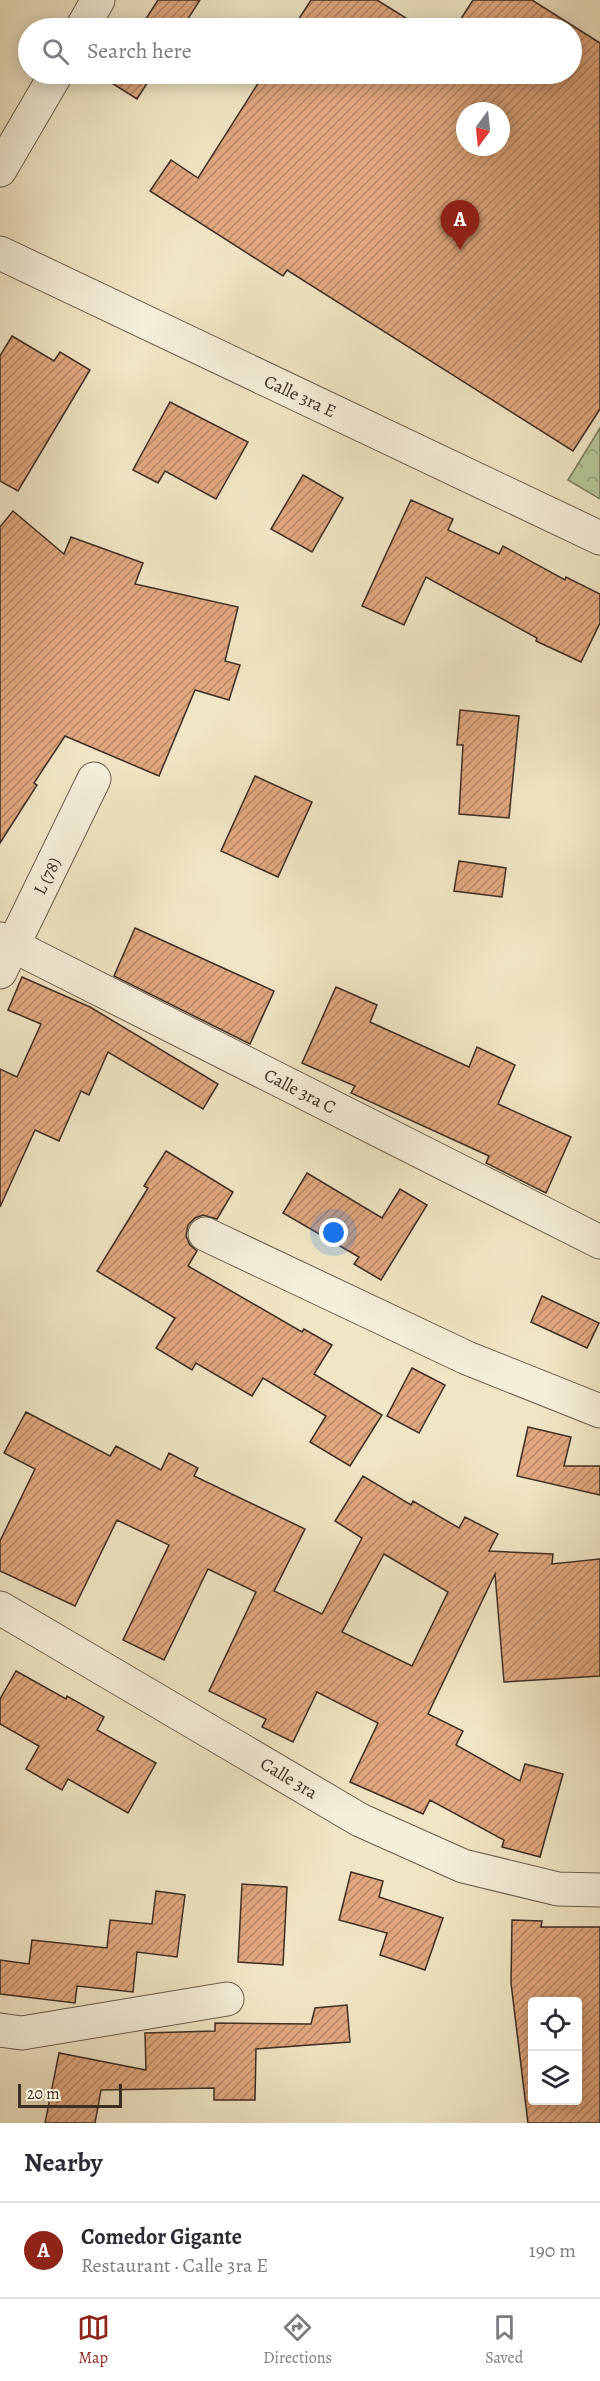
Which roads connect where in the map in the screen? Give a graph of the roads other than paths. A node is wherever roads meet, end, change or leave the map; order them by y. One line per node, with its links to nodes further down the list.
1 (98, 0): 2 (street)
2 (87, 18)
3 (50, 84): 4 (street)
4 (0, 170)
5 (0, 253): 6 (street, Calle 3ra E)
6 (600, 538)
7 (94, 779): 8 (street, L (78))
8 (4, 952): 10 (street, Calle 3ra C)
9 (205, 1234): 11 (street)
10 (600, 1242)
11 (600, 1411)
12 (0, 1608): 13 (street, Calle 3ra)
13 (600, 1890)
14 (227, 1999): 15 (street)
15 (0, 2030)

